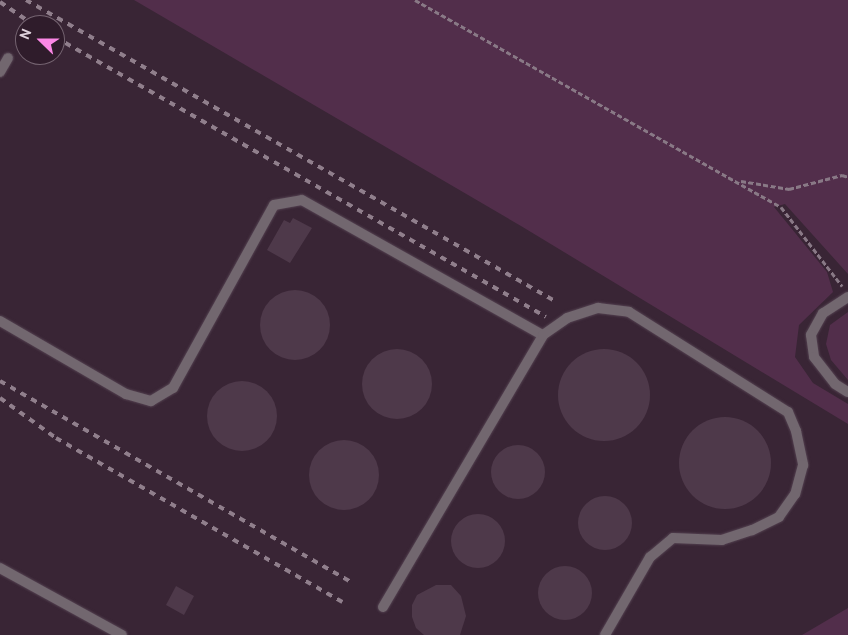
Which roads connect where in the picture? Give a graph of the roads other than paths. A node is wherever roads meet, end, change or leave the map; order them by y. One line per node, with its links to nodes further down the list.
1 (8, 58): 2 (lane)
2 (0, 72)
3 (847, 298): 6 (lane)
4 (0, 321): 5 (lane)
5 (543, 335): 8 (lane); 10 (lane)
6 (848, 392)
7 (0, 568): 9 (lane)
8 (383, 607)
9 (122, 635)
10 (605, 635)

